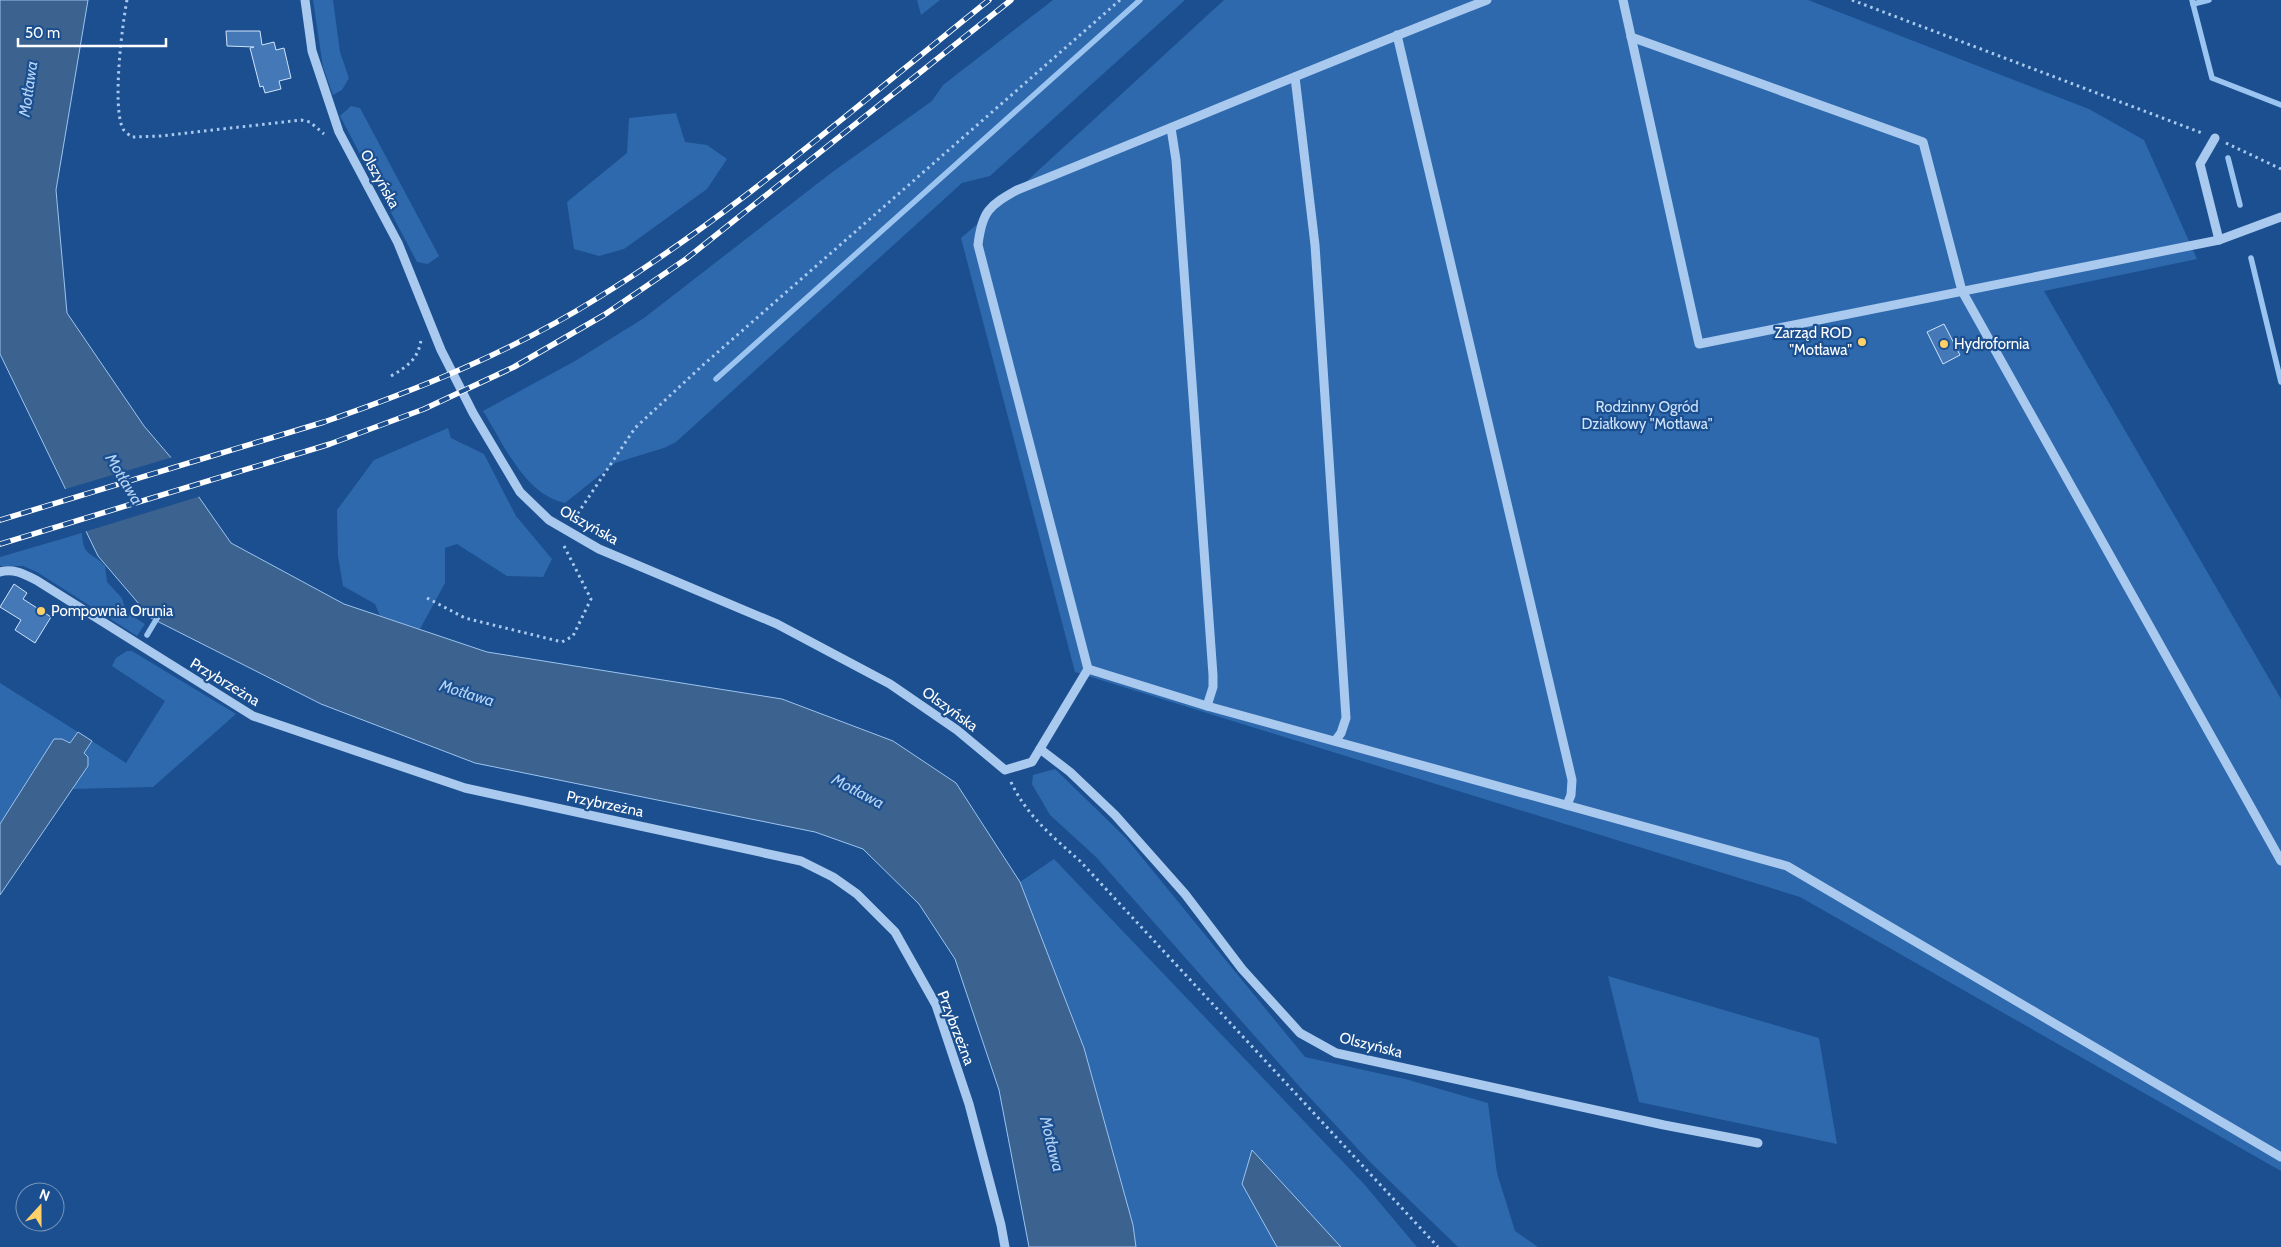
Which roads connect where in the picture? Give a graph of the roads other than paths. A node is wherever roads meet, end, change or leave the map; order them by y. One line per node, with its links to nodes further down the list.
1 (305, 0): 16 (street, Olszyńska)
2 (1487, 0): 4 (street)
3 (1623, 0): 5 (street)
4 (1397, 35): 6 (street); 17 (street)
5 (1631, 37): 11 (street); 11 (street)
6 (1295, 77): 7 (street); 15 (street)
7 (1171, 128): 13 (street); 14 (street)
8 (2215, 138): 10 (street)
9 (2281, 217): 10 (street)
10 (2219, 240): 11 (street)
11 (1962, 291): 18 (street)
12 (0, 572): 21 (street, Przybrzeżna)
13 (1086, 672): 14 (street); 16 (street)
14 (1207, 706): 15 (street)
15 (1335, 741): 17 (street)
16 (1040, 750): 19 (street, Olszyńska)
17 (1567, 805): 20 (street)
18 (2281, 861)
19 (1758, 1143)
20 (2281, 1157)
21 (1005, 1247)

